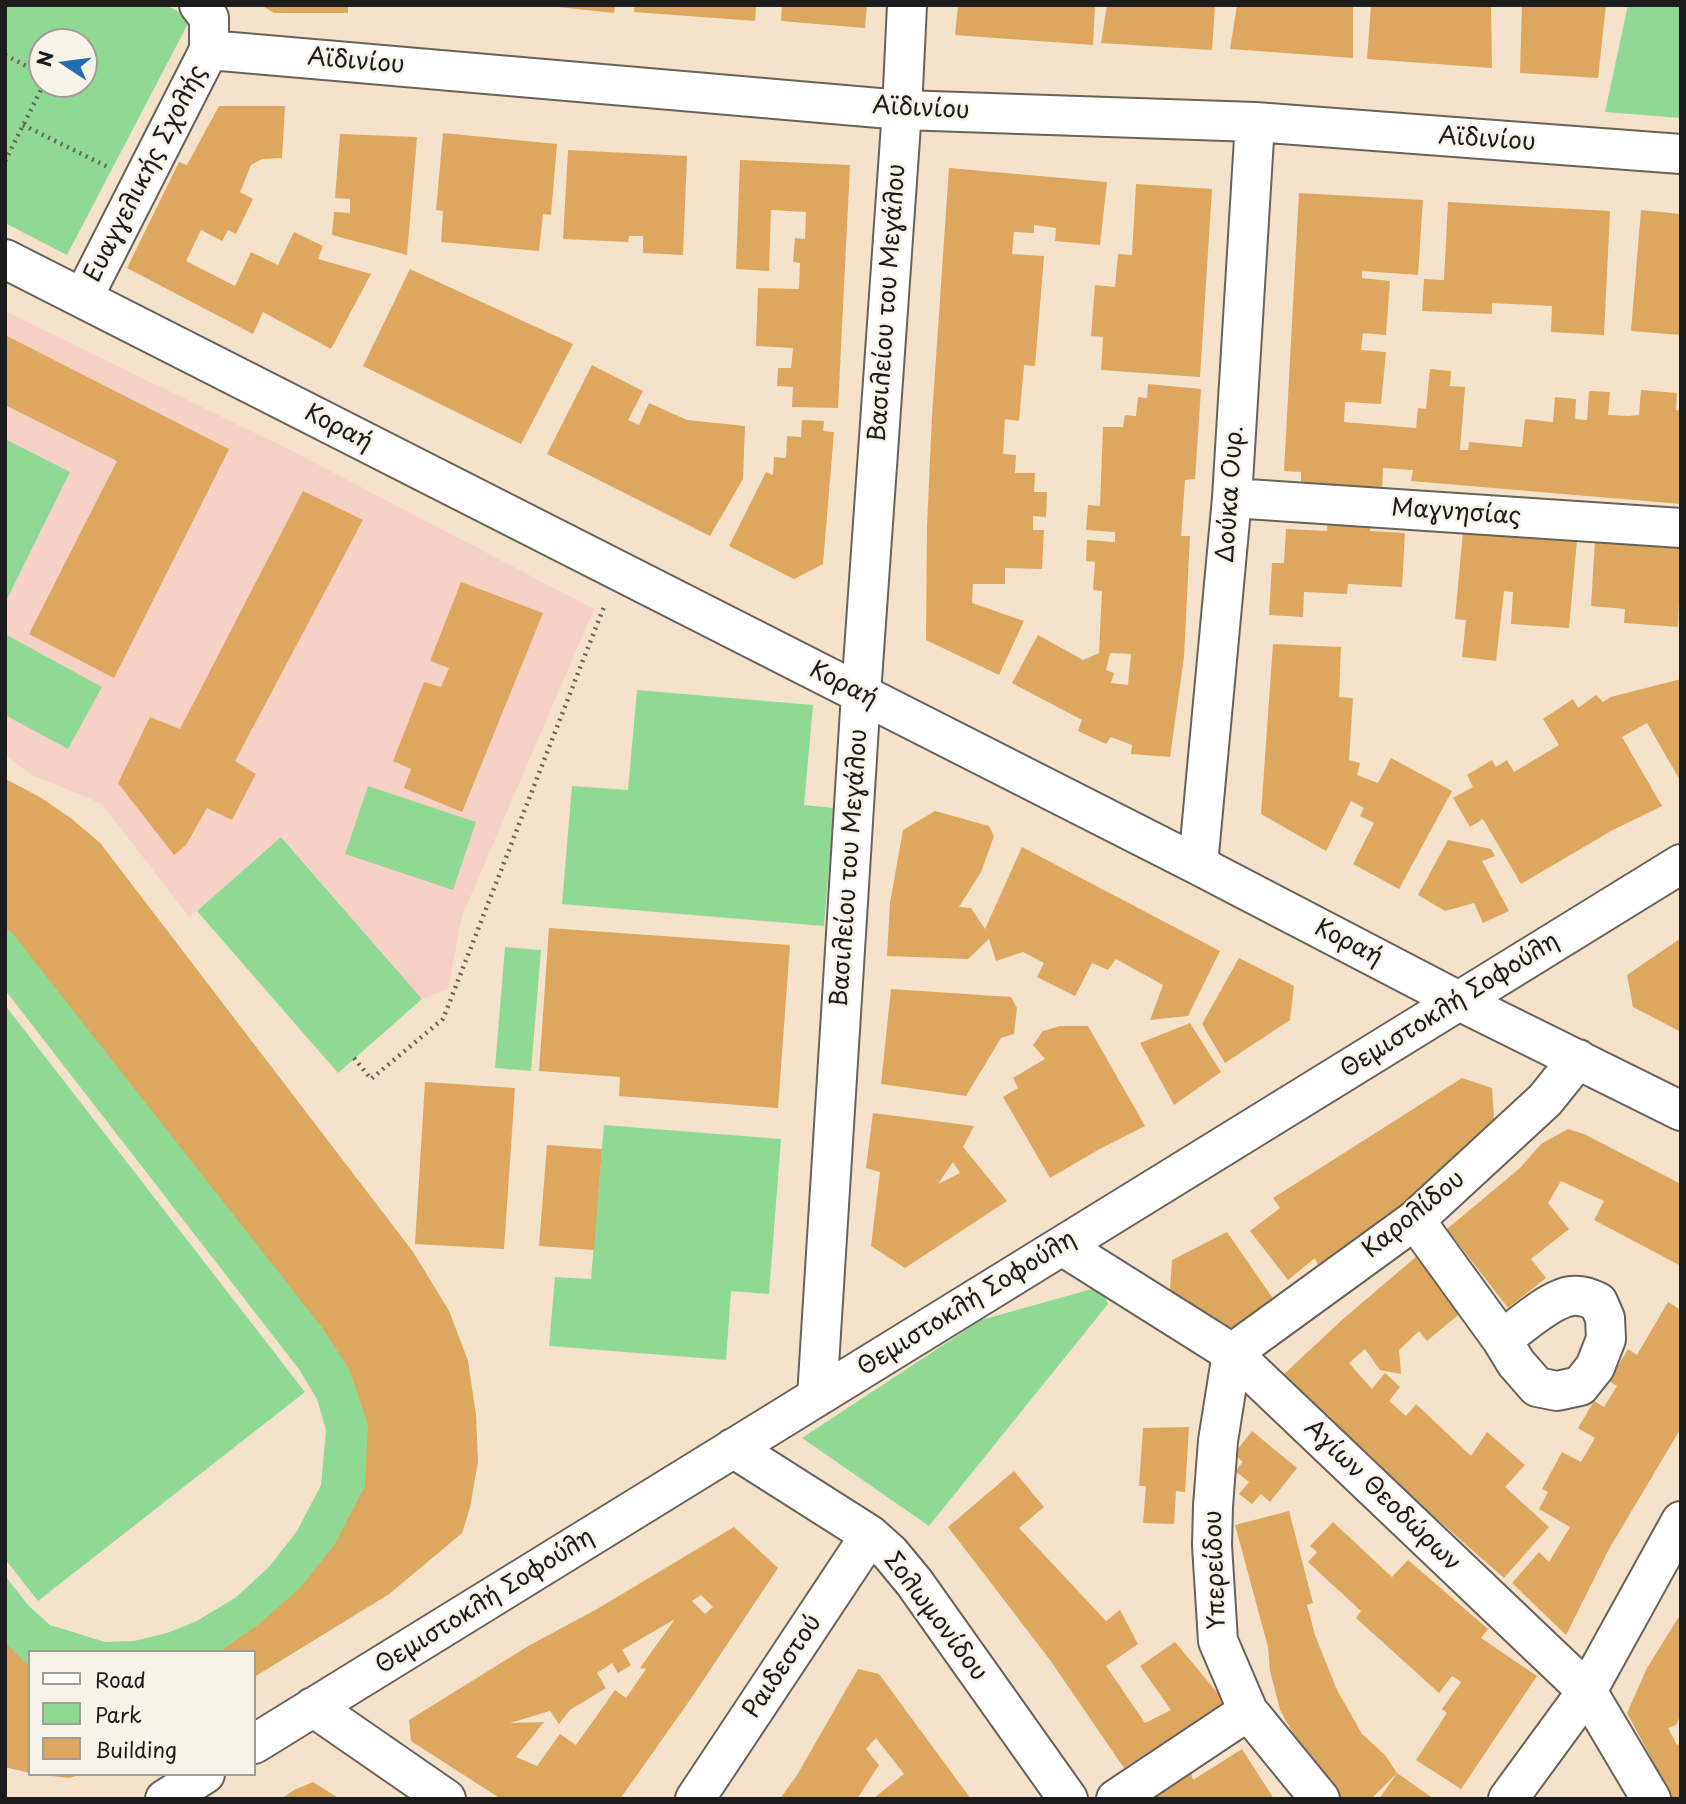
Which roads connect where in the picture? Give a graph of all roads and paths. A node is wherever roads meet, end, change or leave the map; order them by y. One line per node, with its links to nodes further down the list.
1 (199, 5): 3 (street)
2 (907, 5): 7 (street, Βασιλείου του Μεγάλου)
3 (209, 50): 7 (street, Αϊδινίου); 12 (street, Ευαγγελικής Σχολής)
4 (5, 55): 5 (path)
5 (28, 67)
6 (37, 98): 9 (path)
7 (902, 110): 8 (street, Αϊδινίου); 18 (street, Βασιλείου του Μεγάλου)
8 (1255, 122): 10 (street, Αϊδινίου); 15 (street, Δούκα Ουρ.)
9 (23, 125): 11 (path); 12 (path)
10 (1681, 154)
11 (5, 161)
12 (142, 184): 14 (street, Ευαγγελικής Σχολής)
13 (5, 259): 14 (street, Κοραή)
14 (83, 298): 17 (street, Κοραή)
15 (1232, 498): 16 (street, Μαγνησίας); 20 (street, Δούκα Ουρ.)
16 (1681, 528)
17 (618, 570): 18 (street, Κοραή); 22 (path)
18 (861, 694): 20 (street, Κοραή); 29 (street, Βασιλείου του Μεγάλου)
19 (1681, 864): 21 (street, Θεμιστοκλή Σοφούλη)
20 (1198, 866): 21 (street, Κοραή)
21 (1459, 1001): 23 (street, Κοραή); 26 (street, Θεμιστοκλή Σοφούλη)
22 (354, 1058)
23 (1578, 1059): 24 (street, Κοραή); 25 (street, Καρολίδου)
24 (1681, 1111)
25 (1415, 1220): 27 (street); 28 (street, Καρολίδου)
26 (1062, 1246): 28 (street, Αγίων Θεοδώρων); 29 (street, Θεμιστοκλή Σοφούλη)
27 (1502, 1340)
28 (1232, 1353): 33 (street, Αγίων Θεοδώρων); 35 (street, Υπερείδου)
29 (817, 1397): 30 (street, Θεμιστοκλή Σοφούλη)
30 (733, 1448): 31 (street, Σολωμονίδου); 34 (street, Θεμιστοκλή Σοφούλη)
31 (870, 1535): 40 (street, Ραιδεστού); 41 (street, Σολωμονίδου)
32 (1675, 1542): 33 (street)
33 (1587, 1691): 44 (street); 45 (street, Αγίων Θεοδώρων)
34 (313, 1707): 36 (street, Θεμιστοκλή Σοφούλη); 39 (street)
35 (1248, 1711): 42 (street); 43 (street, Υπερείδου)
36 (256, 1743)
37 (202, 1776): 38 (street)
38 (165, 1799)
39 (446, 1799)
40 (695, 1799)
41 (1068, 1799)
42 (1116, 1799)
43 (1320, 1799)
44 (1508, 1799)
45 (1651, 1799)

